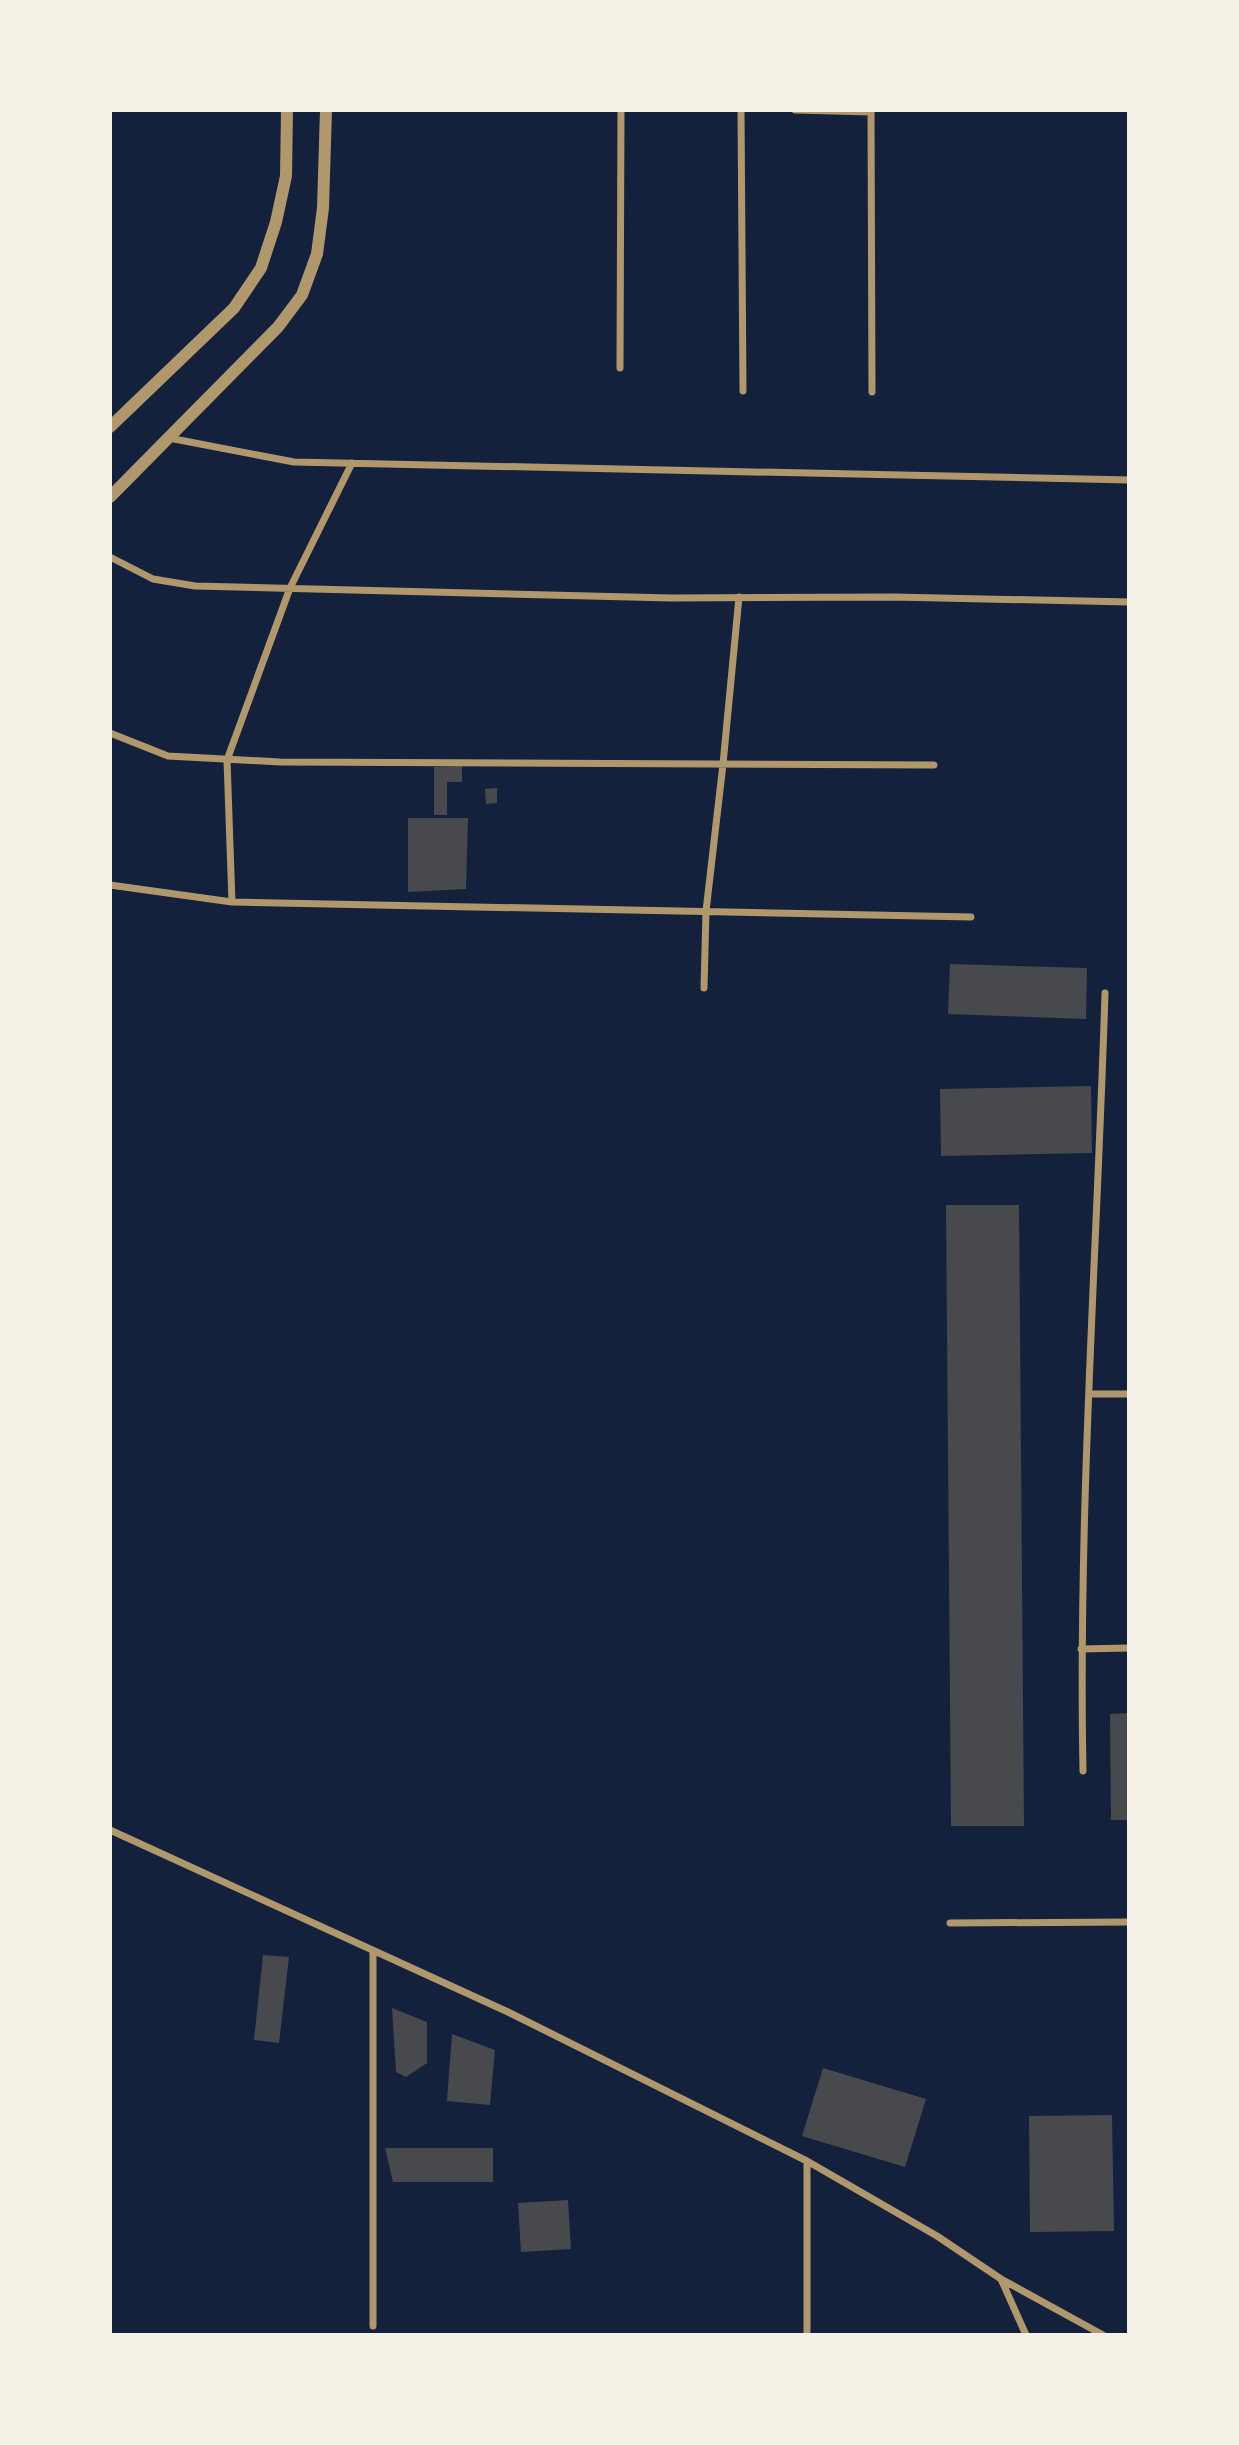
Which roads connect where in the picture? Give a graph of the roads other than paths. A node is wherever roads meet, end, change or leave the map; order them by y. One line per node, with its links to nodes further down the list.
1 (287, 110): 10 (street)
2 (326, 110): 11 (street)
3 (621, 110): 7 (street)
4 (741, 110): 8 (street)
5 (795, 110): 6 (street)
6 (871, 111): 9 (street)
7 (620, 368)
8 (743, 391)
9 (872, 392)
10 (110, 427)
11 (169, 438): 12 (street); 14 (street)
12 (352, 463): 13 (street); 16 (street)
13 (1129, 480)
14 (110, 497)
15 (110, 557): 16 (street)
16 (290, 589): 17 (street); 20 (street)
17 (739, 597): 18 (street); 21 (street)
18 (1129, 602)
19 (110, 733): 20 (street)
20 (227, 760): 21 (street); 24 (street)
21 (723, 764): 22 (street); 25 (street)
22 (934, 765)
23 (110, 885): 24 (street)
24 (232, 902): 25 (street)
25 (706, 911): 26 (street); 27 (street)
26 (971, 917)
27 (704, 988)
28 (1105, 993): 29 (street)
29 (1089, 1394): 30 (street); 32 (street)
30 (1129, 1394)
31 (1129, 1648): 32 (street)
32 (1081, 1649): 33 (street)
33 (1083, 1771)
34 (110, 1830): 37 (street)
35 (1129, 1922): 36 (street)
36 (950, 1923)
37 (373, 1952): 38 (street); 40 (street)
38 (807, 2161): 39 (street); 41 (street)
39 (1001, 2279): 42 (street); 43 (street)
40 (373, 2326)
41 (807, 2335)
42 (1026, 2335)
43 (1104, 2335)

